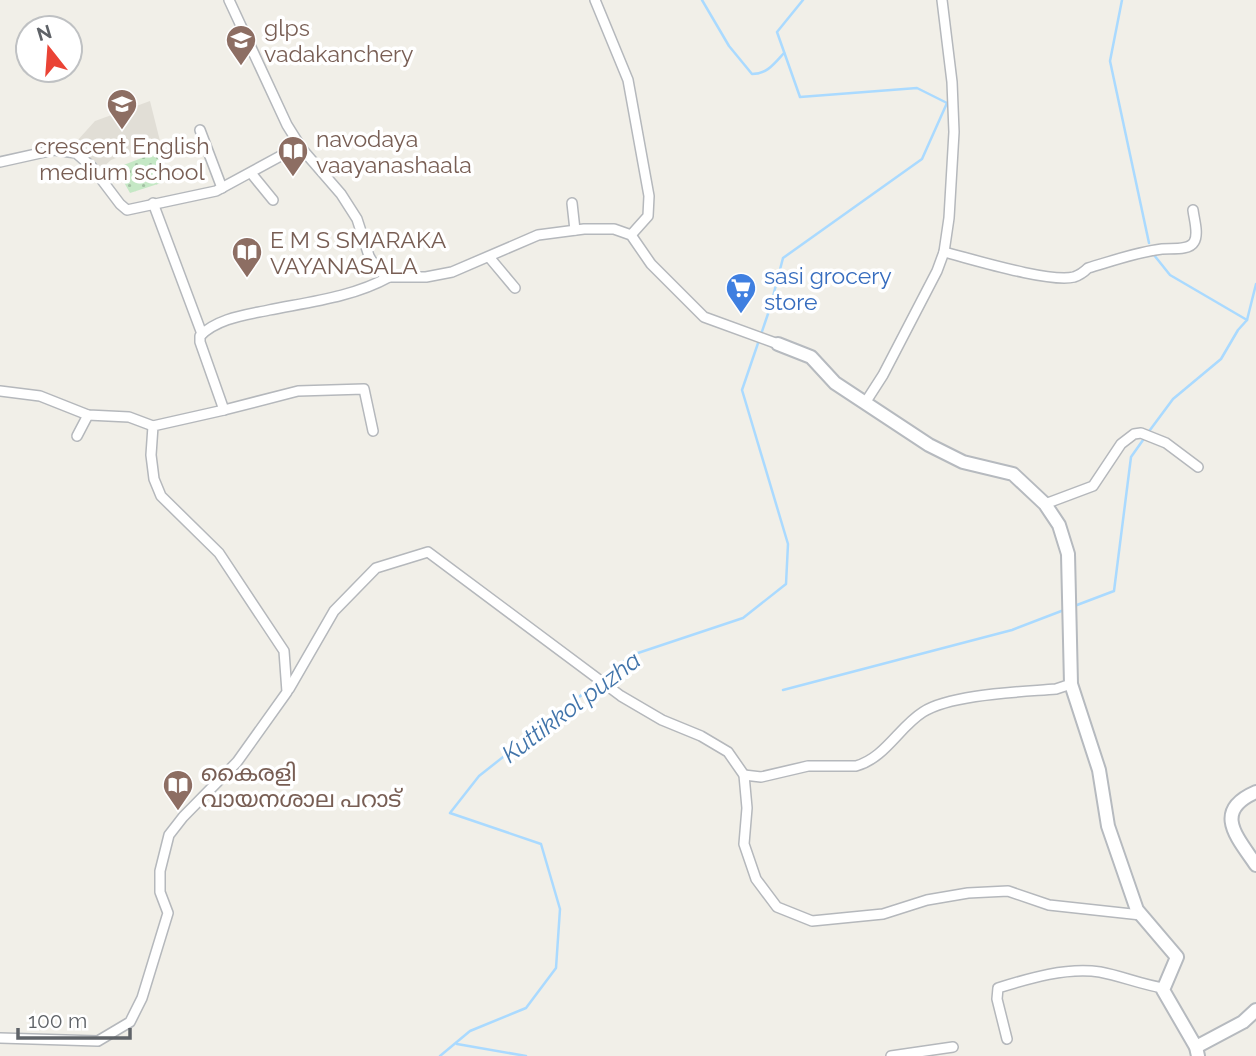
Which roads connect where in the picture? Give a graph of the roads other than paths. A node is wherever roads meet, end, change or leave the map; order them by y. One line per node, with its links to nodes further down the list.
1 (229, 0): 5 (street)
2 (595, 0): 14 (street)
3 (942, 0): 15 (street)
4 (200, 130): 8 (street)
5 (302, 149): 7 (street); 17 (street)
6 (0, 162): 10 (street)
7 (251, 173): 8 (street); 9 (street)
8 (222, 188): 10 (street)
9 (272, 200)
10 (153, 203): 19 (street)
11 (572, 203): 13 (street)
12 (1193, 210): 15 (street)
13 (575, 230): 14 (street); 16 (street)
14 (631, 235): 20 (street)
15 (944, 252): 22 (street)
16 (489, 257): 17 (street); 18 (street)
17 (389, 277): 19 (street)
18 (515, 288)
19 (202, 334): 23 (street)
20 (778, 344): 22 (street)
21 (0, 391): 24 (street)
22 (865, 402): 29 (street)
23 (224, 410): 25 (street); 26 (street)
24 (88, 415): 25 (street); 27 (street)
25 (153, 426): 31 (street)
26 (373, 431)
27 (77, 436)
28 (1198, 467): 29 (street)
29 (1045, 505): 32 (street)
30 (304, 664): 31 (street); 33 (street); 34 (street)
31 (287, 671): 33 (street)
32 (1071, 684): 34 (street); 37 (street)
33 (288, 692): 40 (street)
34 (744, 775): 37 (street)
35 (1256, 792): 36 (street)
36 (1256, 865)
37 (1140, 915): 38 (street)
38 (1164, 988): 41 (street); 43 (street)
39 (1256, 1010): 43 (street)
40 (0, 1038)
41 (1007, 1039)
42 (953, 1047): 44 (street)
43 (1196, 1053)
44 (891, 1056)

